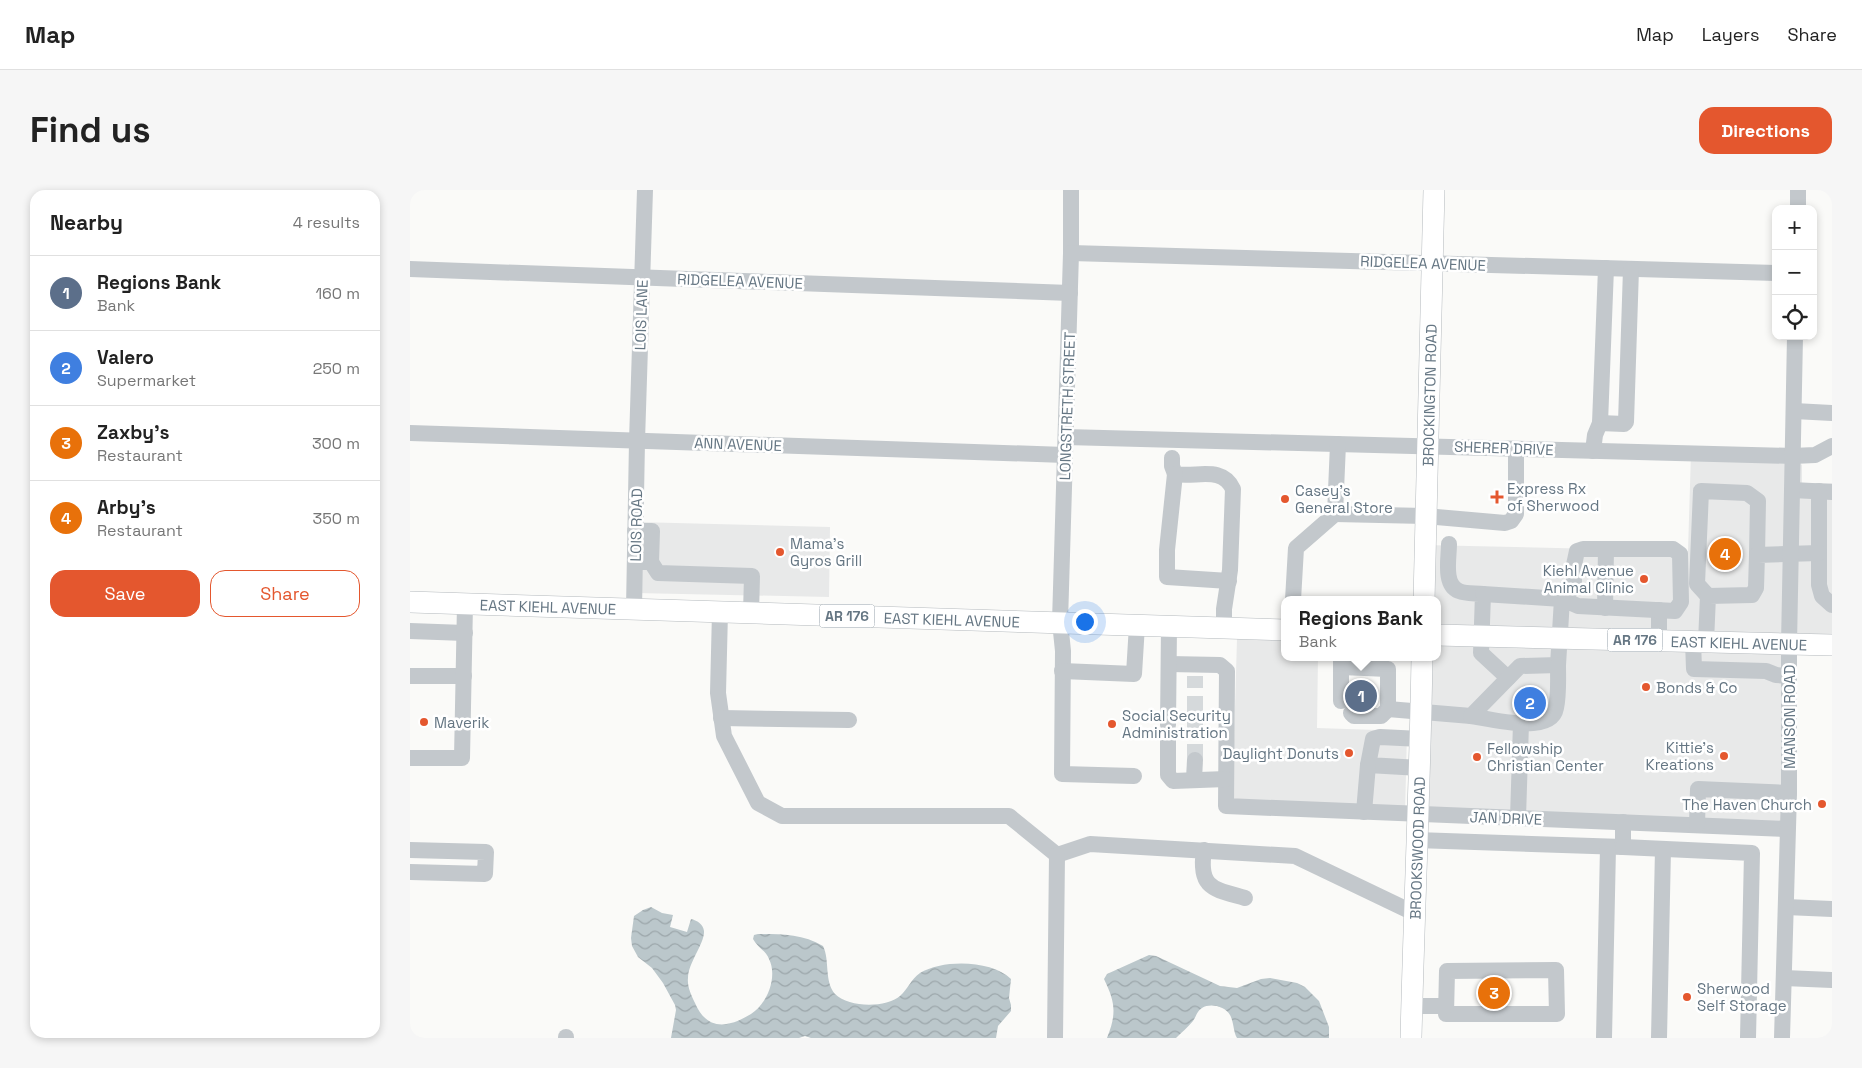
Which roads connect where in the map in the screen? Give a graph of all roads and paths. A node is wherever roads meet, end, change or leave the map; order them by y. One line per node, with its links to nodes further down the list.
1 (645, 190): 12 (street, LOIS LANE)
2 (1071, 190): 6 (street, LONGSTRETH STREET)
3 (1434, 190): 7 (main road, BROCKINGTON ROAD)
4 (1798, 190): 5 (street)
5 (1798, 205)
6 (1071, 253): 7 (street, RIDGELEA AVENUE); 13 (street, LONGSTRETH STREET)
7 (1431, 263): 8 (street, RIDGELEA AVENUE); 23 (main road, BROCKINGTON ROAD)
8 (1606, 268): 9 (street, RIDGELEA AVENUE); 17 (street)
9 (1630, 268): 11 (street, RIDGELEA AVENUE); 17 (street)
10 (410, 269): 12 (street, RIDGELEA AVENUE)
11 (1772, 273)
12 (642, 278): 13 (street, RIDGELEA AVENUE); 21 (street, LOIS LANE)
13 (1070, 293): 19 (street, LONGSTRETH STREET)
14 (1795, 340): 15 (street, MANSON ROAD)
15 (1794, 411): 16 (street); 28 (street, MANSON ROAD)
16 (1832, 413)
17 (1600, 423): 26 (street)
18 (410, 433): 21 (street, ANN AVENUE)
19 (1066, 436): 20 (street, SHERER DRIVE); 27 (street, LONGSTRETH STREET)
20 (1173, 440): 22 (street, SHERER DRIVE); 29 (street)
21 (637, 441): 27 (street, ANN AVENUE); 39 (street, LOIS ROAD)
22 (1338, 444): 23 (street, SHERER DRIVE); 32 (street)
23 (1427, 446): 25 (street, SHERER DRIVE); 33 (main road, BROCKINGTON ROAD)
24 (1832, 446): 28 (street, SHERER DRIVE)
25 (1516, 449): 26 (street, SHERER DRIVE); 33 (street)
26 (1593, 451): 28 (street, SHERER DRIVE)
27 (1065, 455): 54 (street, LONGSTRETH STREET)
28 (1792, 456): 30 (street, MANSON ROAD)
29 (1174, 466): 40 (street); 40 (street)
30 (1792, 490): 31 (street); 36 (street, MANSON ROAD)
31 (1826, 491): 37 (street)
32 (1335, 514): 33 (street); 42 (street)
33 (1425, 516): 43 (main road, BROCKINGTON ROAD)
34 (1449, 544): 41 (street)
35 (1606, 549): 45 (street); 49 (street); 51 (street)
36 (1790, 553): 37 (street); 38 (street); 66 (street, MANSON ROAD)
37 (1819, 553): 48 (street)
38 (1757, 555): 44 (street); 44 (street)
39 (643, 562): 50 (street, LOIS ROAD); 53 (street)
40 (1229, 580): 57 (street)
41 (1483, 594): 45 (street); 62 (street)
42 (1293, 596)
43 (1424, 596)
44 (1708, 596): 65 (street)
45 (1562, 600): 49 (street); 63 (street)
46 (410, 602): 47 (main road, EAST KIEHL AVENUE / AR 176)
47 (465, 604): 50 (main road, EAST KIEHL AVENUE / AR 176); 60 (street)
48 (1832, 605)
49 (1605, 608): 51 (street)
50 (634, 609): 52 (main road, EAST KIEHL AVENUE / AR 176)
51 (1659, 610): 64 (street)
52 (720, 612): 53 (main road, EAST KIEHL AVENUE / AR 176); 80 (street)
53 (752, 613): 54 (main road, EAST KIEHL AVENUE / AR 176)
54 (1060, 622): 55 (main road, EAST KIEHL AVENUE / AR 176); 72 (street, LONGSTRETH STREET)
55 (1137, 625): 56 (main road, EAST KIEHL AVENUE / AR 176); 72 (street)
56 (1169, 626): 57 (main road, EAST KIEHL AVENUE / AR 176); 70 (street)
57 (1224, 628): 58 (main road, EAST KIEHL AVENUE / AR 176)
58 (1281, 630)
59 (410, 631): 60 (street)
60 (465, 633): 74 (street)
61 (1441, 635): 62 (main road, EAST KIEHL AVENUE / AR 176)
62 (1481, 636): 63 (main road, EAST KIEHL AVENUE / AR 176); 76 (street)
63 (1560, 638): 64 (main road, EAST KIEHL AVENUE / AR 176); 71 (street)
64 (1658, 641): 65 (main road, EAST KIEHL AVENUE / AR 176)
65 (1700, 642): 66 (main road, EAST KIEHL AVENUE / AR 176); 75 (street)
66 (1788, 644): 67 (main road, EAST KIEHL AVENUE / AR 176); 75 (street, MANSON ROAD)
67 (1832, 645)
68 (1422, 661): 78 (main road, BROOKSWOOD ROAD)
69 (1341, 662): 77 (street); 77 (street)
70 (1169, 664): 89 (street); 90 (street)
71 (1558, 665): 76 (street); 82 (street)
72 (1062, 671): 88 (street, LONGSTRETH STREET)
73 (410, 676): 74 (street)
74 (464, 676): 84 (street)
75 (1789, 676): 91 (street, MANSON ROAD)
76 (1508, 678): 79 (street)
77 (1388, 709): 78 (street)
78 (1421, 712): 79 (street); 83 (main road, BROOKSWOOD ROAD)
79 (1471, 716): 82 (street)
80 (721, 718): 81 (street); 103 (street)
81 (849, 720)
82 (1522, 723): 94 (street)
83 (1421, 739): 86 (street); 87 (main road, BROOKSWOOD ROAD)
84 (410, 758)
85 (1194, 760): 89 (street)
86 (1368, 765): 87 (street); 92 (street)
87 (1420, 768): 93 (main road, BROOKSWOOD ROAD)
88 (1134, 776)
89 (1194, 779): 90 (street)
90 (1226, 779): 92 (street, JAN DRIVE)
91 (1789, 793): 96 (street); 97 (street, MANSON ROAD)
92 (1364, 812): 93 (street, JAN DRIVE)
93 (1417, 814): 94 (street, JAN DRIVE); 98 (main road, BROOKSWOOD ROAD)
94 (1518, 818): 95 (street, JAN DRIVE)
95 (1623, 822): 96 (street, JAN DRIVE); 99 (street)
96 (1698, 825): 97 (street, JAN DRIVE)
97 (1786, 829): 106 (street, MANSON ROAD)
98 (1416, 840): 99 (street); 108 (main road, BROOKSWOOD ROAD)
99 (1615, 847): 102 (street); 115 (street)
100 (410, 850): 104 (street)
101 (1204, 850): 103 (street); 105 (street); 108 (street)
102 (1663, 850): 116 (street); 117 (street)
103 (1058, 855): 113 (street)
104 (410, 872)
105 (1245, 898)
106 (1786, 907): 107 (street); 109 (street, MANSON ROAD)
107 (1832, 909)
108 (1414, 914): 111 (main road, BROOKSWOOD ROAD)
109 (1784, 978): 110 (street); 118 (street, MANSON ROAD)
110 (1832, 980)
111 (1412, 1006): 112 (street); 114 (main road, BROOKSWOOD ROAD)
112 (1446, 1006): 112 (street)
113 (1055, 1038)
114 (1411, 1038)
115 (1604, 1038)
116 (1659, 1038)
117 (1748, 1038)
118 (1782, 1038)

